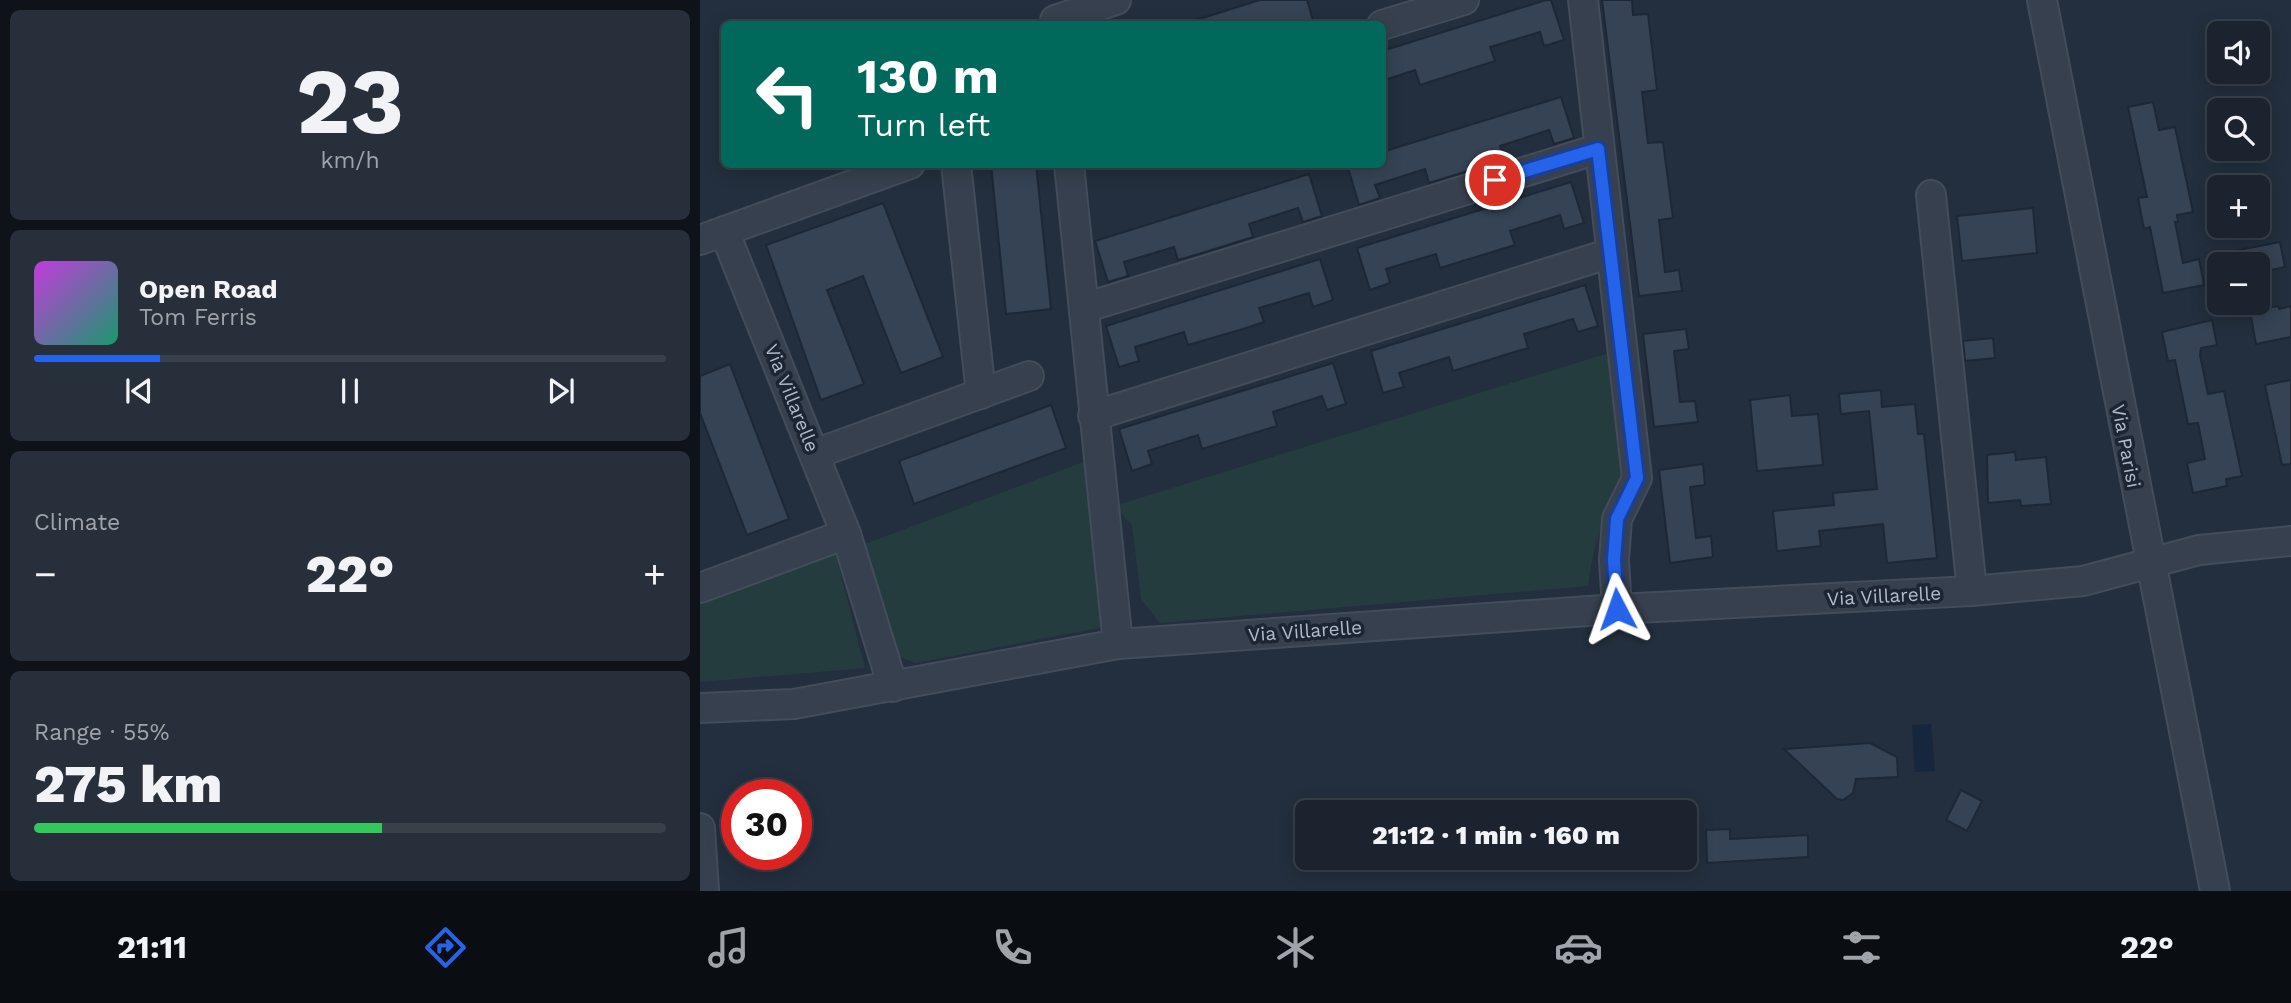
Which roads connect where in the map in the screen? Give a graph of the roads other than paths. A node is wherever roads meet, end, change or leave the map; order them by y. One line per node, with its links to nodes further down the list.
1 (1116, 0): 5 (street)
2 (1464, 0): 6 (street)
3 (1583, 0): 7 (street)
4 (2042, 0): 21 (street, Via Parisi)
5 (1058, 21)
6 (1386, 24)
7 (1598, 149): 13 (street); 14 (street)
8 (899, 168): 12 (street)
9 (956, 168): 16 (street)
10 (1069, 168): 14 (street)
11 (1931, 195): 23 (street)
12 (712, 235): 18 (street, Via Villarelle)
13 (1611, 253): 17 (street); 24 (street)
14 (1084, 308): 17 (street)
15 (1029, 376): 16 (street)
16 (981, 394): 18 (street)
17 (1093, 416): 25 (street)
18 (815, 454): 19 (street, Via Villarelle)
19 (846, 534): 22 (street); 26 (street, Via Villarelle)
20 (2291, 541): 21 (street, Via Villarelle)
21 (2148, 562): 23 (street, Via Villarelle); 30 (street, Via Parisi)
22 (700, 588)
23 (1972, 591): 24 (street, Via Villarelle)
24 (1617, 609): 25 (street, Via Villarelle)
25 (1118, 644): 26 (street, Via Villarelle)
26 (893, 687): 27 (street, Via Villarelle)
27 (700, 708)
28 (700, 828): 29 (street)
29 (704, 891)
30 (2214, 891)

